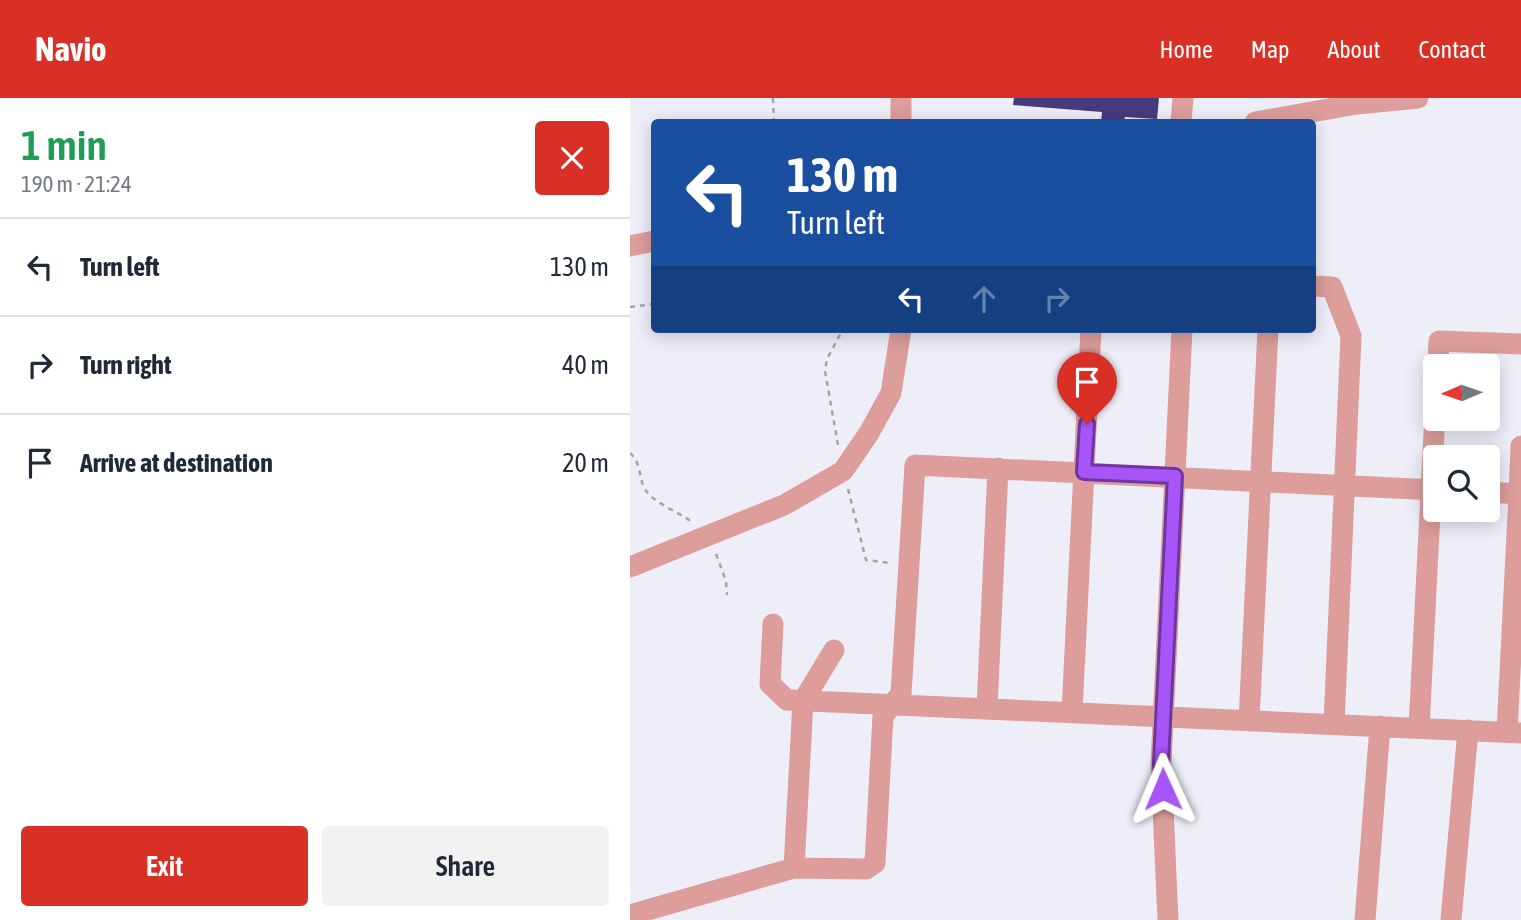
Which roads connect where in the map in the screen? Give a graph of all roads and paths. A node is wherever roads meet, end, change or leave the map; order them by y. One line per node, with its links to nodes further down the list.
1 (773, 98): 5 (path)
2 (901, 98): 6 (street)
3 (1183, 98): 7 (street)
4 (1418, 98): 8 (street)
5 (774, 119)
6 (901, 119)
7 (1181, 119)
8 (1272, 119)
9 (651, 242): 10 (street)
10 (630, 246)
11 (1316, 286): 28 (street)
12 (651, 304): 13 (path)
13 (630, 307)
14 (841, 333): 24 (path)
15 (900, 333): 24 (street)
16 (1091, 333): 25 (street)
17 (1182, 333): 26 (street)
18 (1268, 333): 27 (street)
19 (1521, 344): 20 (street)
20 (1438, 354)
21 (1521, 446): 31 (street)
22 (630, 453): 33 (path)
23 (999, 468): 25 (street); 34 (street); 41 (street)
24 (843, 471): 33 (street); 34 (path)
25 (1084, 472): 26 (street); 42 (street)
26 (1175, 476): 27 (street); 43 (street)
27 (1261, 480): 28 (street); 44 (street)
28 (1346, 484): 29 (street); 45 (street)
29 (1423, 488)
30 (1500, 493): 31 (street)
31 (1519, 494): 49 (street)
32 (1431, 522): 47 (street)
33 (709, 535): 35 (street); 36 (path)
34 (908, 564): 40 (street)
35 (630, 567)
36 (727, 595)
37 (773, 624): 39 (street)
38 (834, 650): 39 (street)
39 (803, 701): 40 (street); 50 (street)
40 (894, 704): 41 (street); 50 (street)
41 (987, 708): 42 (street)
42 (1072, 712): 43 (street)
43 (1165, 717): 44 (street); 52 (street)
44 (1249, 720): 45 (street)
45 (1334, 724): 46 (street)
46 (1380, 726): 47 (street); 53 (street)
47 (1419, 728): 48 (street)
48 (1468, 730): 49 (street); 54 (street)
49 (1514, 732)
50 (794, 869): 51 (street)
51 (630, 915)
52 (1168, 920)
53 (1365, 920)
54 (1451, 920)

